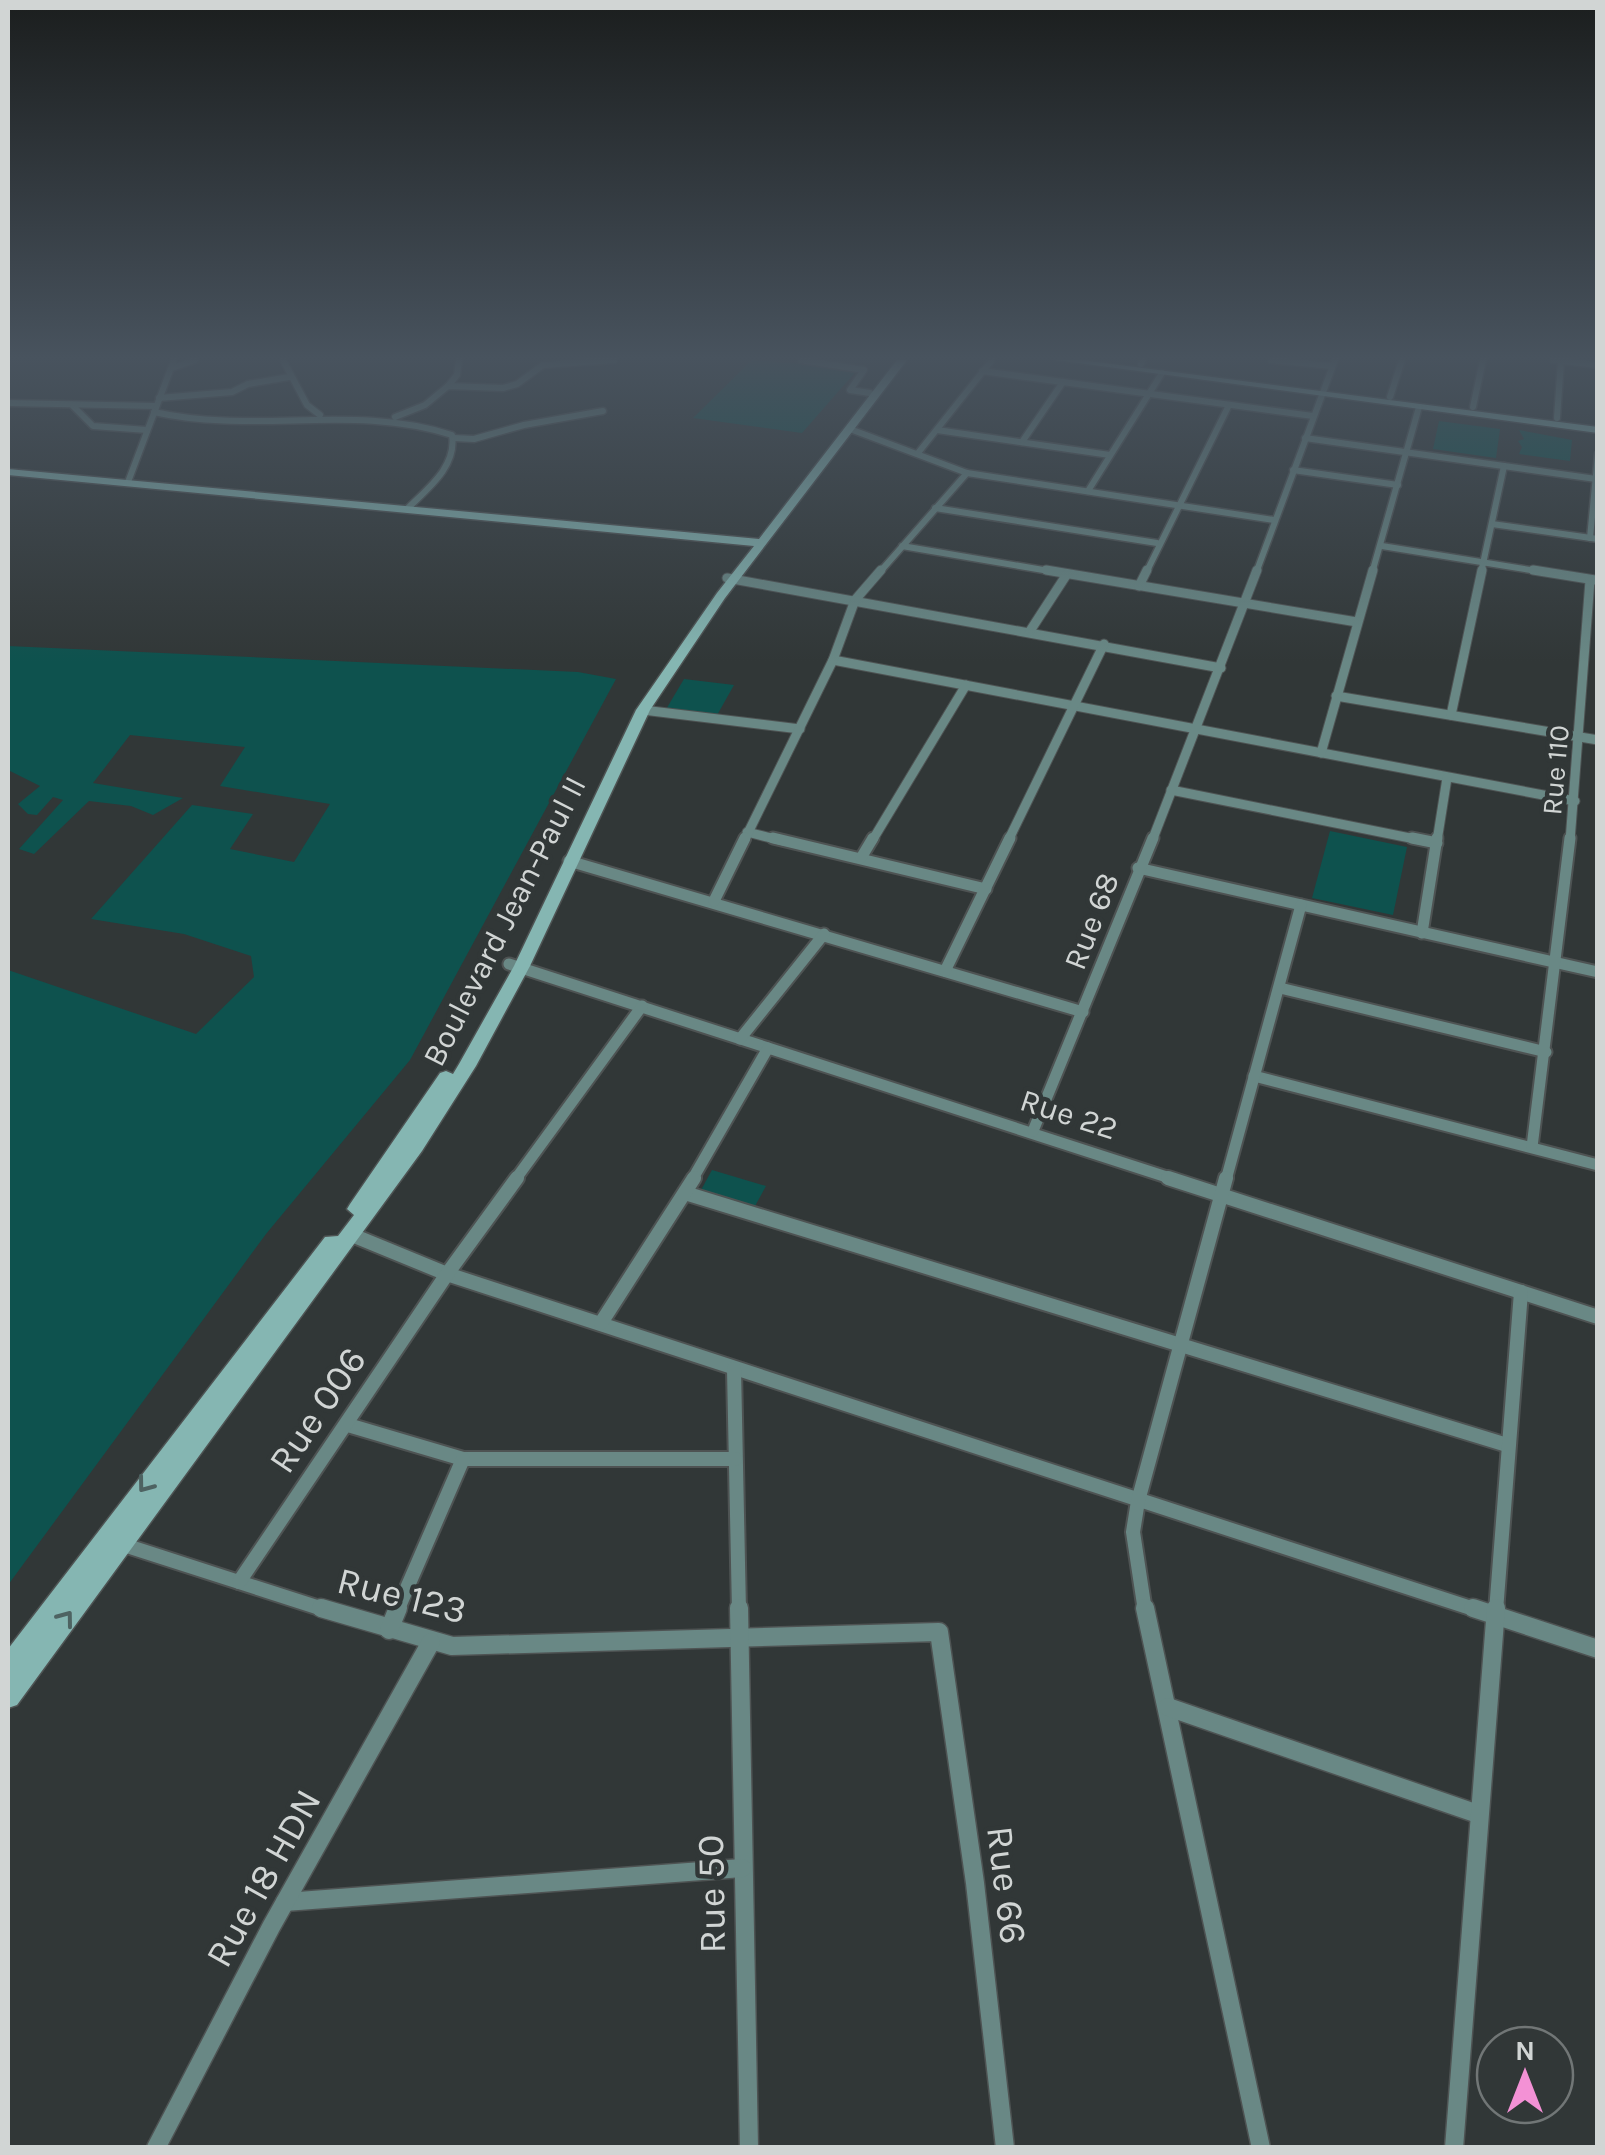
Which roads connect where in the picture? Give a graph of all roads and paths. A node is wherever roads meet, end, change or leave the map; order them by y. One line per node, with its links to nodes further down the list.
1 (135, 461): 16 (street)
2 (450, 461): 21 (street)
3 (820, 461): 26 (main road, Boulevard Jean-Paul II)
4 (825, 461): 26 (main road, Boulevard Jean-Paul II)
5 (937, 461): 14 (street)
6 (1107, 461): 18 (street)
7 (1201, 461): 19 (street)
8 (1297, 461): 12 (street, Rue 68)
9 (1403, 461): 17 (street)
10 (1466, 461): 11 (street)
11 (1504, 466): 15 (street); 23 (street)
12 (1294, 470): 17 (street); 22 (street, Rue 68)
13 (8, 472): 16 (main road)
14 (967, 473): 18 (street); 20 (street)
15 (1596, 479): 24 (street)
16 (128, 482): 21 (main road)
17 (1398, 485): 28 (street)
18 (1088, 492): 19 (street)
19 (1178, 505): 22 (street); 25 (street)
20 (935, 508): 25 (street); 27 (street)
21 (407, 509): 26 (main road)
22 (1274, 520): 35 (street, Rue 68)
23 (1492, 524): 24 (street); 29 (street)
24 (1594, 539)
25 (1157, 543): 33 (street)
26 (758, 544): 31 (main road, Boulevard Jean-Paul II)
27 (902, 546): 30 (street); 34 (street)
28 (1382, 546): 29 (street); 36 (street)
29 (1485, 563): 32 (street); 45 (street)
30 (1067, 574): 33 (street); 37 (street)
31 (730, 579): 34 (street); 44 (main road, Boulevard Jean-Paul II); 65 (main road, Boulevard Jean-Paul II)
32 (1594, 580): 48 (street, Rue 110)
33 (1139, 586): 35 (street)
34 (855, 600): 37 (street); 39 (street)
35 (1243, 604): 36 (street); 40 (street, Rue 68)
36 (1357, 622): 42 (street)
37 (1030, 630): 38 (street)
38 (1104, 644): 40 (street); 43 (street)
39 (833, 660): 41 (street); 47 (street)
40 (1221, 668): 46 (street, Rue 68)
41 (966, 684): 43 (street); 56 (street)
42 (1336, 696): 45 (street); 50 (street)
43 (1075, 705): 46 (street); 59 (street)
44 (643, 710): 47 (street); 57 (main road, Boulevard Jean-Paul II)
45 (1451, 715): 48 (street)
46 (1198, 729): 50 (street); 52 (street, Rue 68)
47 (800, 730): 54 (street)
48 (1581, 737): 49 (street); 53 (street, Rue 110)
49 (1598, 740)
50 (1322, 753): 51 (street)
51 (1447, 778): 53 (street); 55 (street)
52 (1170, 790): 55 (street); 58 (street, Rue 68)
53 (1575, 801): 64 (street, Rue 110)
54 (747, 832): 56 (street); 60 (street)
55 (1436, 843): 62 (street)
56 (860, 858): 59 (street)
57 (569, 860): 60 (street); 65 (main road, Boulevard Jean-Paul II)
58 (1138, 868): 61 (street); 70 (street, Rue 68)
59 (986, 889): 66 (street)
60 (714, 902): 63 (street)
61 (1301, 905): 62 (street); 68 (street)
62 (1422, 933): 64 (street)
63 (824, 934): 66 (street); 71 (street)
64 (1556, 964): 67 (street); 73 (street, Rue 110)
65 (516, 965): 69 (street, Rue 22); 80 (main road, Boulevard Jean-Paul II); 100 (main road, Boulevard Jean-Paul II, one-way to 100)
66 (944, 971): 70 (street)
67 (1598, 972)
68 (1280, 988): 73 (street); 74 (street)
69 (642, 1006): 71 (street, Rue 22); 81 (street, Rue 006)
70 (1083, 1012): 75 (street, Rue 68)
71 (740, 1039): 72 (street, Rue 22)
72 (768, 1048): 75 (street, Rue 22); 79 (street)
73 (1546, 1052): 76 (street, Rue 110)
74 (1254, 1076): 76 (street); 78 (street)
75 (1032, 1131): 78 (street, Rue 22)
76 (1532, 1147): 77 (street)
77 (1598, 1165)
78 (1220, 1192): 82 (street, Rue 22); 85 (street)
79 (685, 1193): 84 (street); 85 (street)
80 (352, 1235): 81 (street); 92 (main road, Boulevard Jean-Paul II)
81 (446, 1274): 84 (street); 87 (street, Rue 006)
82 (1521, 1292): 83 (street, Rue 22); 88 (street)
83 (1598, 1317)
84 (602, 1324): 86 (street)
85 (1181, 1342): 88 (street); 91 (street)
86 (734, 1369): 90 (street, Rue 50); 91 (street)
87 (348, 1425): 89 (street); 93 (street, Rue 006)
88 (1507, 1445): 94 (street)
89 (463, 1459): 90 (street); 95 (street)
90 (736, 1460): 97 (street, Rue 50)
91 (1138, 1501): 94 (street); 102 (street)
92 (121, 1544): 93 (street, Rue 123); 101 (main road, Boulevard Jean-Paul II, one-way to 92)
93 (239, 1582): 95 (street, Rue 123)
94 (1495, 1614): 99 (street); 103 (street)
95 (389, 1630): 98 (street, Rue 123)
96 (940, 1632): 97 (street, Rue 123); 108 (street, Rue 66)
97 (737, 1639): 98 (street, Rue 123); 104 (street, Rue 50)
98 (431, 1642): 105 (street, Rue 18 HDN)
99 (1598, 1649)
100 (8, 1668)
101 (8, 1696)
102 (1168, 1707): 103 (street); 109 (street)
103 (1478, 1814): 110 (street)
104 (742, 1868): 105 (street); 107 (street, Rue 50)
105 (285, 1902): 106 (street, Rue 18 HDN)
106 (156, 2148)
107 (749, 2148)
108 (1005, 2148)
109 (1261, 2148)
110 (1454, 2148)

